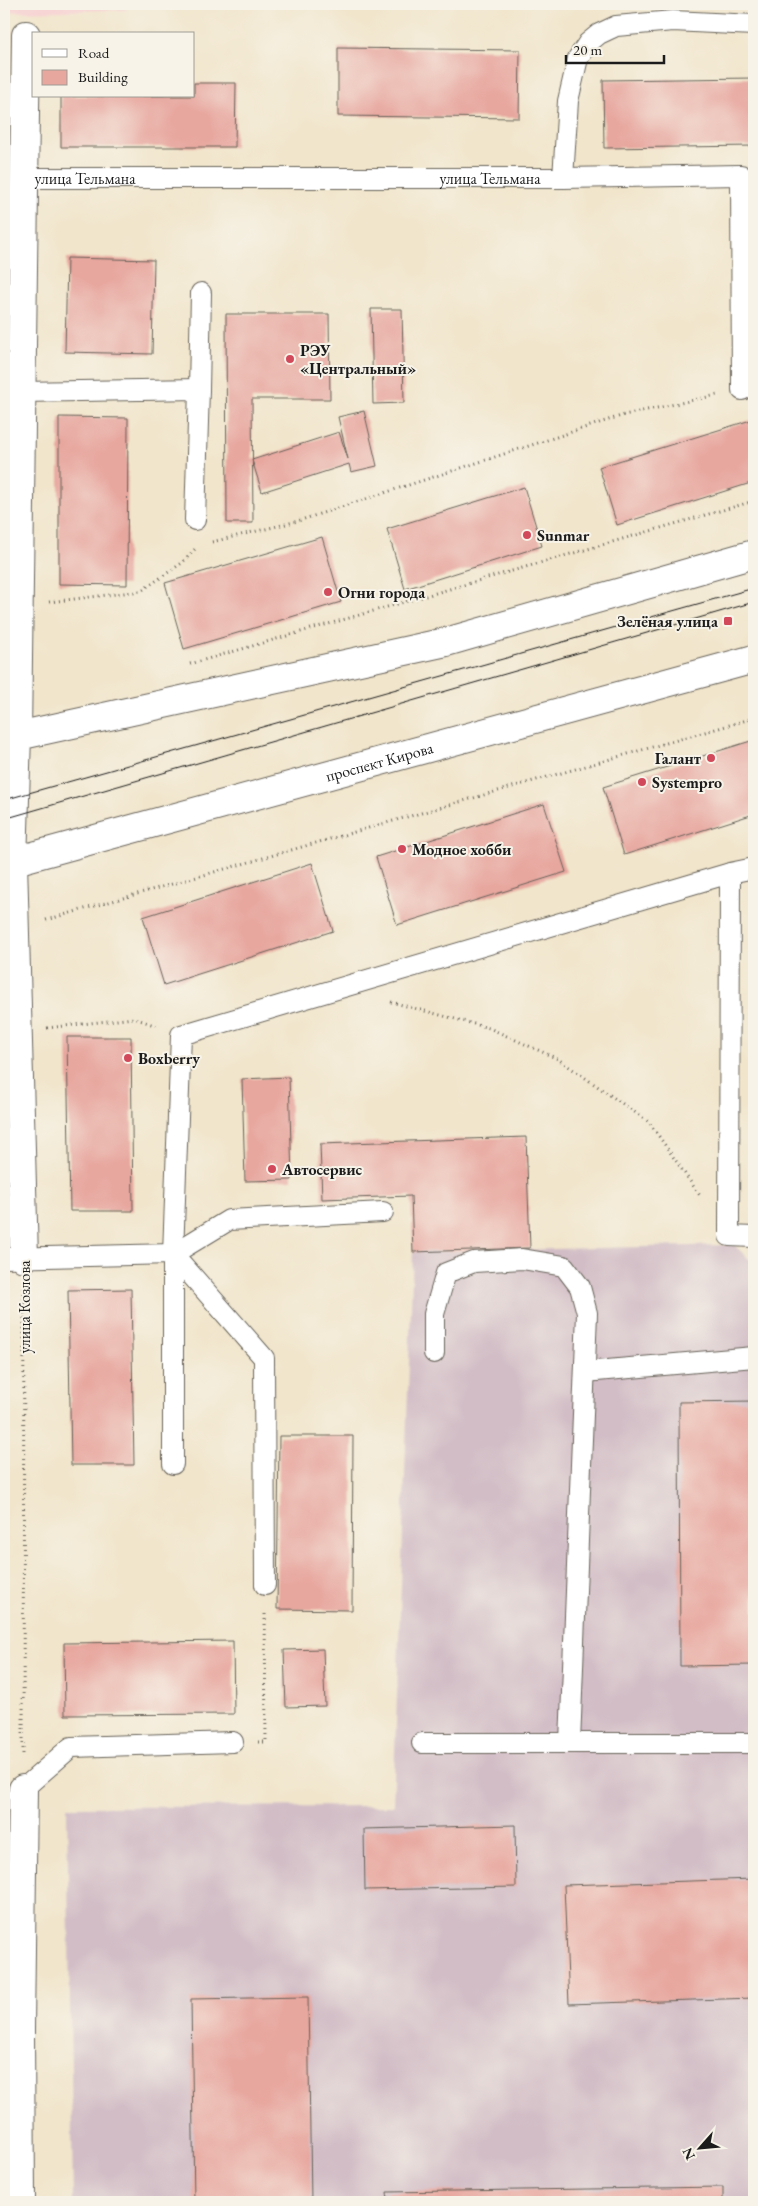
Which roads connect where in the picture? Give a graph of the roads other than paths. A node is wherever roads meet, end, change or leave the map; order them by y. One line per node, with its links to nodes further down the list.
1 (754, 25): 4 (lane)
2 (26, 35): 3 (street)
3 (24, 178): 4 (lane, улица Тельмана); 8 (street)
4 (563, 178): 7 (lane, улица Тельмана)
5 (201, 293): 6 (lane)
6 (199, 389): 8 (lane); 10 (lane)
7 (742, 390)
8 (21, 392): 9 (street)
9 (12, 450): 12 (street)
10 (195, 520)
11 (754, 554): 14 (street)
12 (11, 562): 14 (street)
13 (754, 659): 15 (street, проспект Кирова)
14 (10, 737): 15 (street, улица Козлова)
15 (8, 863): 21 (street, улица Козлова)
16 (754, 868): 17 (lane)
17 (730, 874): 19 (lane); 20 (lane)
18 (384, 1212): 20 (lane)
19 (754, 1237)
20 (173, 1254): 21 (lane); 25 (lane); 26 (lane)
21 (14, 1258)
22 (434, 1353): 24 (lane)
23 (754, 1357): 24 (lane)
24 (585, 1372): 29 (lane)
25 (172, 1464)
26 (265, 1585)
27 (233, 1742): 31 (lane)
28 (422, 1743): 29 (lane)
29 (570, 1743): 30 (lane)
30 (754, 1744)
31 (23, 1789): 32 (street)
32 (12, 2029): 33 (street)
33 (12, 2139): 34 (street)
34 (21, 2202)

